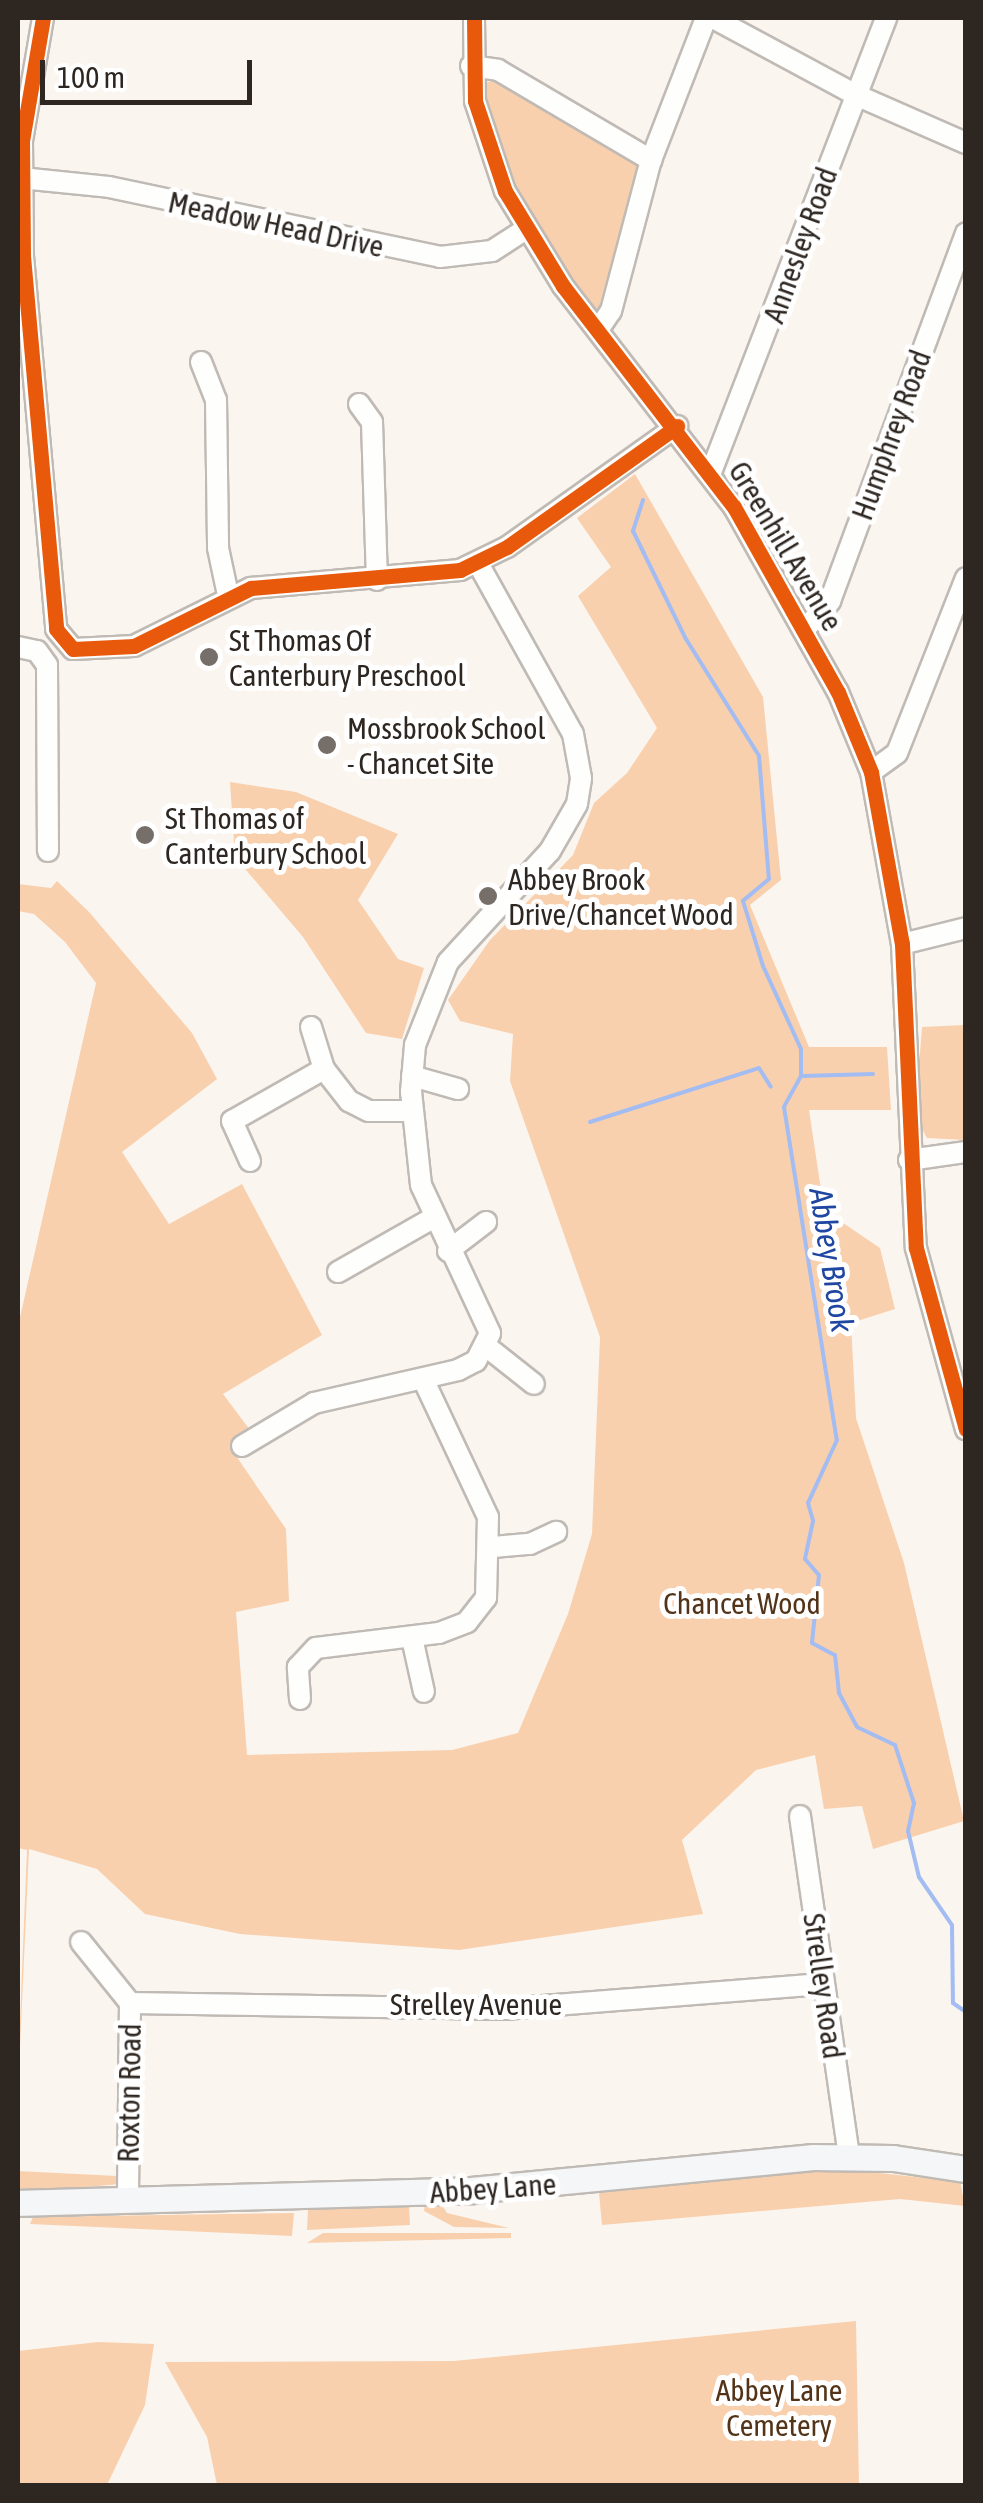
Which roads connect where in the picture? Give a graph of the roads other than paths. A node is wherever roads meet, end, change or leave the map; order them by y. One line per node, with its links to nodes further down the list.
1 (43, 18): 9 (street)
2 (474, 18): 5 (street, Greenhill Avenue)
3 (709, 18): 6 (street); 8 (street)
4 (886, 18): 6 (street, Annesley Road)
5 (471, 66): 8 (street); 10 (street, Greenhill Avenue)
6 (856, 95): 7 (street); 16 (street, Annesley Road)
7 (966, 142)
8 (651, 160): 12 (street)
9 (21, 178): 10 (street, Meadow Head Drive); 20 (street)
10 (526, 229): 12 (street, Greenhill Avenue)
11 (966, 233): 21 (street, Humphrey Road)
12 (598, 330): 15 (street, Greenhill Avenue)
13 (201, 362): 20 (street)
14 (359, 404): 19 (street)
15 (677, 426): 16 (street, Greenhill Avenue); 17 (street)
16 (711, 472): 21 (street, Greenhill Avenue)
17 (478, 562): 19 (street); 29 (street)
18 (966, 578): 23 (street)
19 (377, 580): 20 (street)
20 (228, 595)
21 (804, 629): 23 (street, Greenhill Avenue)
22 (18, 648): 24 (street)
23 (872, 772): 26 (street, Greenhill Avenue)
24 (48, 851)
25 (966, 928): 26 (street)
26 (902, 944): 33 (street, Greenhill Avenue)
27 (311, 1027): 28 (street)
28 (324, 1070): 31 (street); 34 (street)
29 (412, 1076): 30 (street); 31 (street)
30 (458, 1089)
31 (412, 1110): 35 (street)
32 (966, 1152): 33 (street)
33 (909, 1160): 42 (street, Greenhill Avenue)
34 (250, 1161)
35 (433, 1218): 37 (street); 38 (street)
36 (486, 1222): 37 (street)
37 (448, 1251): 39 (street)
38 (338, 1272)
39 (486, 1346): 40 (street); 41 (street)
40 (424, 1381): 43 (street); 45 (street)
41 (534, 1384)
42 (966, 1428)
43 (242, 1446)
44 (556, 1532): 45 (street)
45 (492, 1547): 46 (street)
46 (412, 1638): 47 (street); 48 (street)
47 (424, 1692)
48 (300, 1699)
49 (800, 1816): 51 (street, Strelley Road)
50 (82, 1942): 52 (street, Roxton Road)
51 (822, 1984): 52 (street, Strelley Avenue); 53 (street, Strelley Road)
52 (130, 2002): 55 (street, Roxton Road)
53 (849, 2156): 54 (main road, Abbey Lane); 55 (main road, Abbey Lane)
54 (966, 2169)
55 (128, 2200): 56 (main road, Abbey Lane)
56 (18, 2203)

